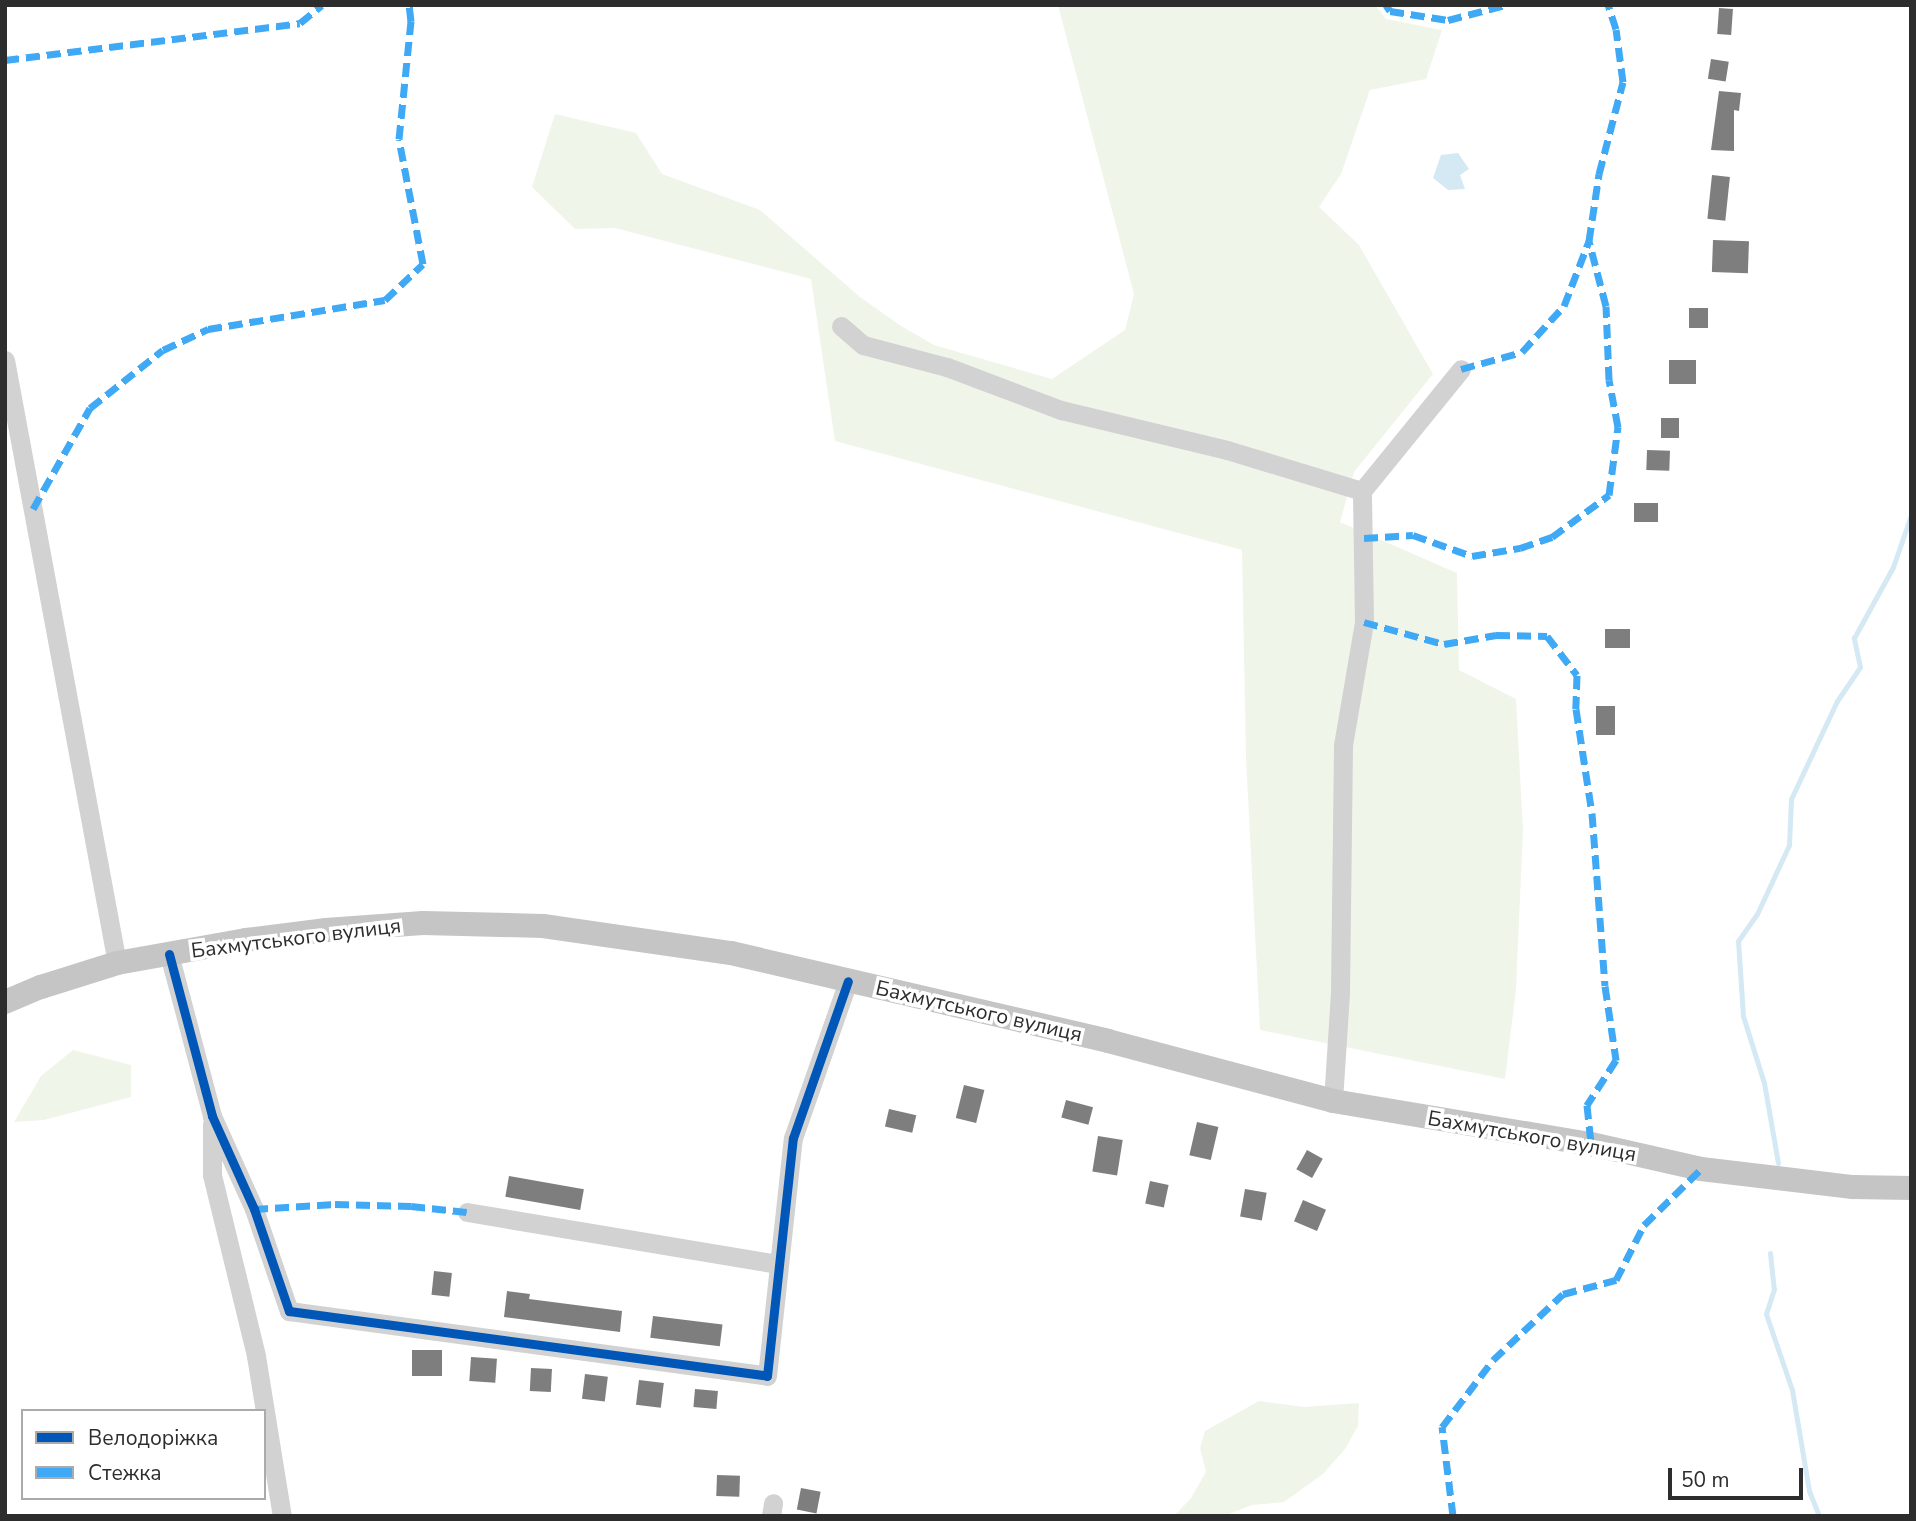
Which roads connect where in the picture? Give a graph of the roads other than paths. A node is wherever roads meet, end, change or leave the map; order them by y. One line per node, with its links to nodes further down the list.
1 (841, 326): 4 (street)
2 (5, 360): 6 (street)
3 (1461, 369): 4 (street)
4 (1362, 491): 9 (street)
5 (169, 954): 6 (main road, Бахмутського вулиця); 7 (main road, Бахмутського вулиця); 10 (street)
6 (117, 963): 8 (main road, Бахмутського вулиця)
7 (848, 981): 9 (main road, Бахмутського вулиця); 13 (street)
8 (5, 1003)
9 (1333, 1101): 11 (main road, Бахмутського вулиця)
10 (212, 1116): 13 (street); 14 (street)
11 (1911, 1188)
12 (467, 1212): 13 (street)
13 (778, 1264)
14 (265, 1409)
15 (266, 1418): 16 (street)
16 (282, 1516)

